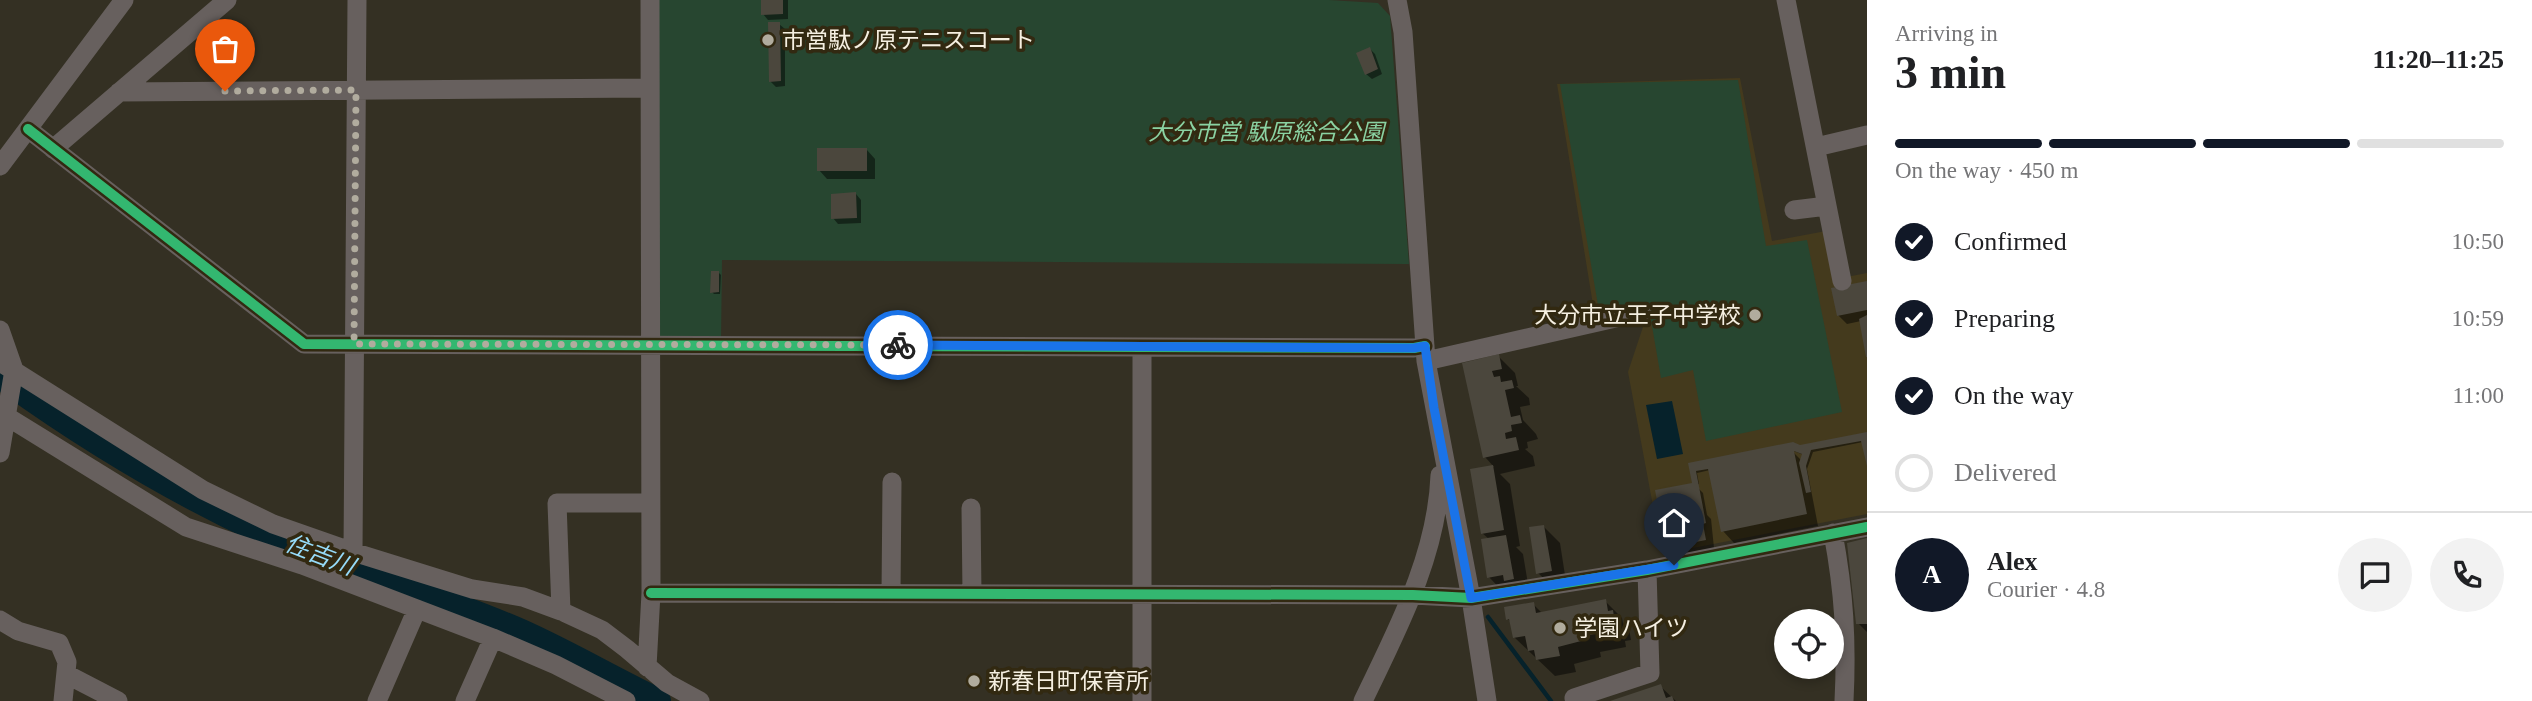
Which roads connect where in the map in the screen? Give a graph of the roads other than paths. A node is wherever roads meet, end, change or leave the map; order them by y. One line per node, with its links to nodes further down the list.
1 (124, 0): 10 (street)
2 (227, 0): 9 (street)
3 (357, 0): 8 (street)
4 (650, 0): 7 (street)
5 (1397, 0): 23 (street)
6 (1786, 0): 12 (street)
7 (649, 88): 8 (street); 21 (street)
8 (356, 90): 9 (street); 20 (street)
9 (120, 92): 13 (street)
10 (28, 129): 13 (street); 14 (street)
11 (1867, 135): 12 (street)
12 (1816, 147): 15 (street)
13 (53, 149): 20 (street)
14 (0, 166)
15 (1827, 206): 16 (street); 17 (street)
16 (1794, 210)
17 (1842, 281)
18 (1642, 312): 23 (street)
19 (0, 330): 24 (street)
20 (354, 344): 21 (street); 33 (street)
21 (649, 344): 22 (street); 29 (street)
22 (1142, 347): 23 (street); 38 (street)
23 (1425, 353): 26 (street)
24 (7, 366): 25 (street); 33 (street)
25 (4, 400): 27 (street); 41 (street)
26 (1434, 408): 39 (street); 40 (street)
27 (0, 453)
28 (892, 482): 36 (street)
29 (650, 503): 35 (street); 42 (street)
30 (971, 508): 37 (street)
31 (1867, 527): 32 (street)
32 (1833, 533): 34 (street); 57 (street)
33 (353, 552): 42 (street)
34 (1647, 570): 40 (street); 47 (street)
35 (651, 593): 36 (street); 45 (street)
36 (891, 594): 37 (street)
37 (972, 594): 38 (street)
38 (1142, 595): 39 (street); 54 (street)
39 (1413, 595): 40 (street); 55 (street)
40 (1471, 598): 56 (street)
41 (417, 609): 44 (street); 50 (street)
42 (561, 611): 45 (street)
43 (0, 620): 46 (street)
44 (492, 638): 51 (street); 52 (street)
45 (647, 667): 53 (street)
46 (66, 674): 48 (street); 49 (street)
47 (1574, 698)
48 (63, 701)
49 (118, 701)
50 (377, 701)
51 (465, 701)
52 (626, 701)
53 (700, 701)
54 (1142, 701)
55 (1363, 701)
56 (1487, 701)
57 (1844, 701)

